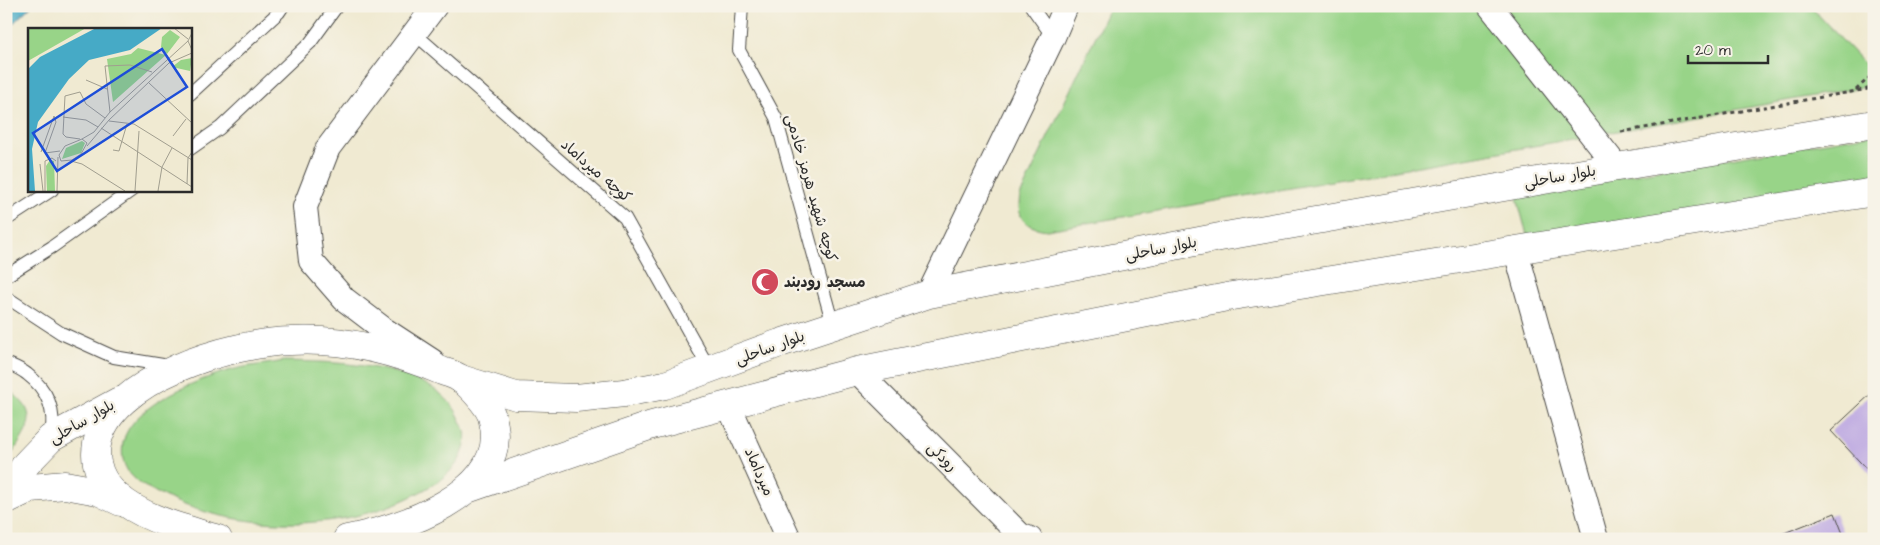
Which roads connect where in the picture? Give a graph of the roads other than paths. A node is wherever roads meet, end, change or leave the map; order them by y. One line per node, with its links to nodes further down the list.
1 (283, 6): 10 (lane)
2 (337, 6): 12 (lane)
3 (435, 6): 8 (street)
4 (742, 6): 22 (lane, کوچه شهید هرمز خادمی)
5 (1032, 6): 9 (lane)
6 (1066, 6): 9 (street)
7 (1490, 6): 13 (street)
8 (414, 33): 25 (lane, کوچه میرداماد); 27 (street)
9 (1053, 37): 20 (street)
10 (191, 93)
11 (1874, 124): 13 (main road, بلوار ساحلی)
12 (191, 148)
13 (1617, 167): 20 (main road, بلوار ساحلی)
14 (50, 191): 17 (lane)
15 (131, 191): 19 (lane)
16 (1874, 192): 18 (main road)
17 (6, 220)
18 (1516, 251): 26 (main road); 39 (street)
19 (6, 276)
20 (930, 294): 22 (main road, بلوار ساحلی)
21 (6, 297): 24 (lane)
22 (833, 325): 25 (main road, بلوار ساحلی)
23 (6, 363): 30 (lane)
24 (179, 368): 27 (main road, بلوار ساحلی); 28 (main road, بلوار ساحلی)
25 (710, 370): 27 (main road, بلوار ساحلی)
26 (857, 371): 29 (main road); 35 (street, رودکی)
27 (461, 379): 31 (main road)
28 (125, 398): 30 (main road, بلوار ساحلی); 33 (main road)
29 (729, 406): 31 (main road); 38 (street, میرداماد)
30 (51, 438): 32 (main road, بلوار ساحلی)
31 (467, 489): 37 (main road)
32 (6, 498): 33 (main road, بلوار ساحلی)
33 (132, 507): 34 (main road)
34 (193, 534): 36 (main road)
35 (1022, 538)
36 (218, 539)
37 (347, 539)
38 (789, 539)
39 (1596, 539)

